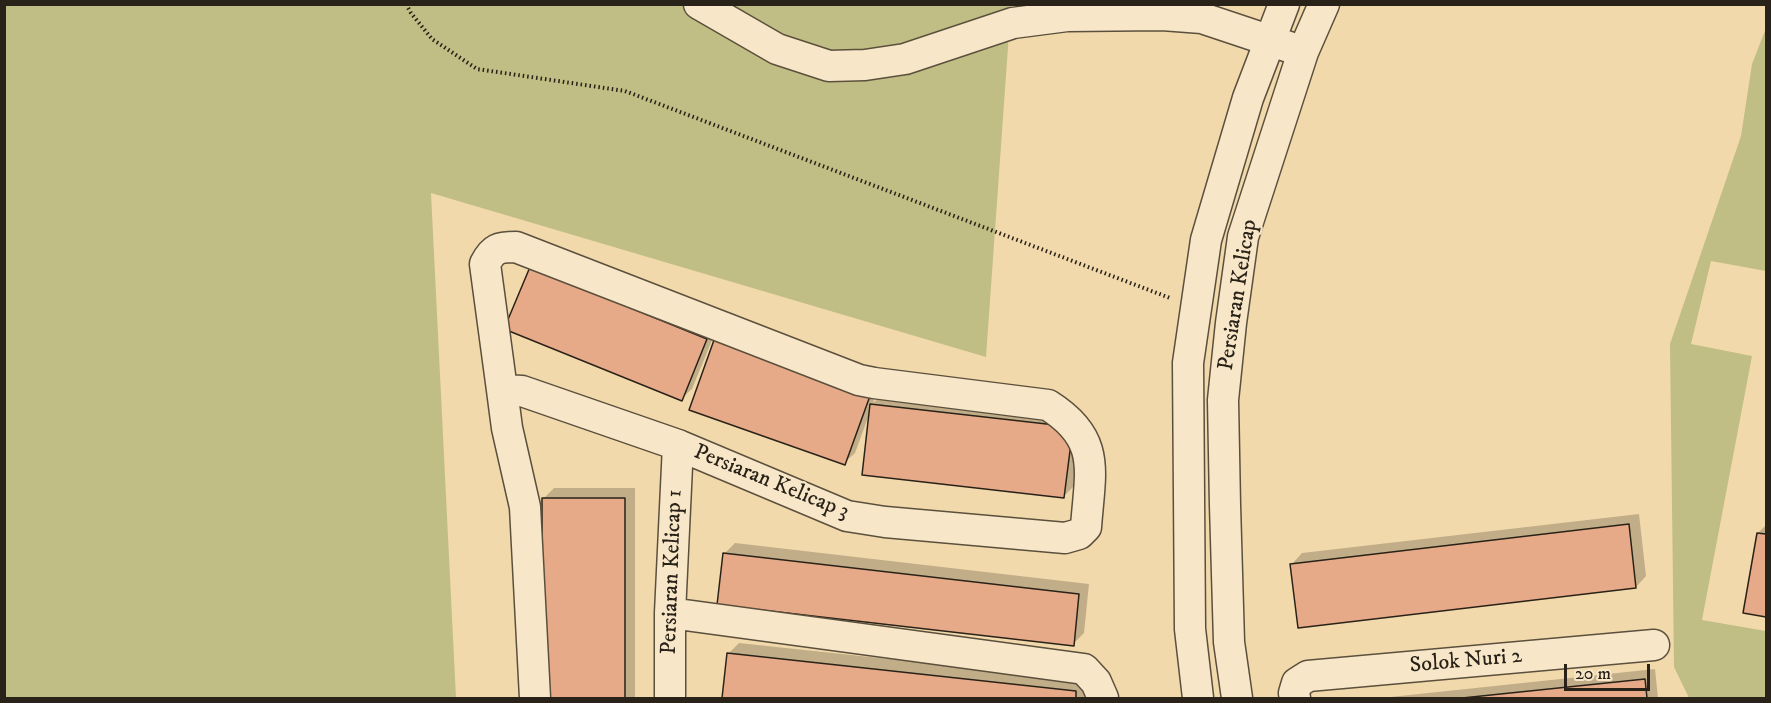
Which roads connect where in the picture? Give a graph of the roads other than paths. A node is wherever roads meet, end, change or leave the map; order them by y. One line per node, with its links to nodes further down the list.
1 (699, 4): 4 (street)
2 (1284, 4): 4 (street, Persiaran Kelicap)
3 (1324, 4): 5 (street, Persiaran Kelicap)
4 (1270, 41): 5 (street); 8 (street, Persiaran Kelicap)
5 (1303, 52): 9 (street, Persiaran Kelicap)
6 (512, 391): 7 (street, Persiaran Kelicap 3); 7 (street, Persiaran Kelicap 3); 12 (street)
7 (678, 445): 10 (street, Persiaran Kelicap 1)
8 (1189, 563): 9 (street); 15 (street, Persiaran Kelicap)
9 (1227, 563): 16 (street, Persiaran Kelicap)
10 (670, 613): 13 (street, Persiaran Kelicap 1); 14 (street)
11 (1654, 645): 17 (street, Solok Nuri 2)
12 (535, 699)
13 (670, 699)
14 (1102, 699)
15 (1198, 699)
16 (1237, 699)
17 (1294, 699)

